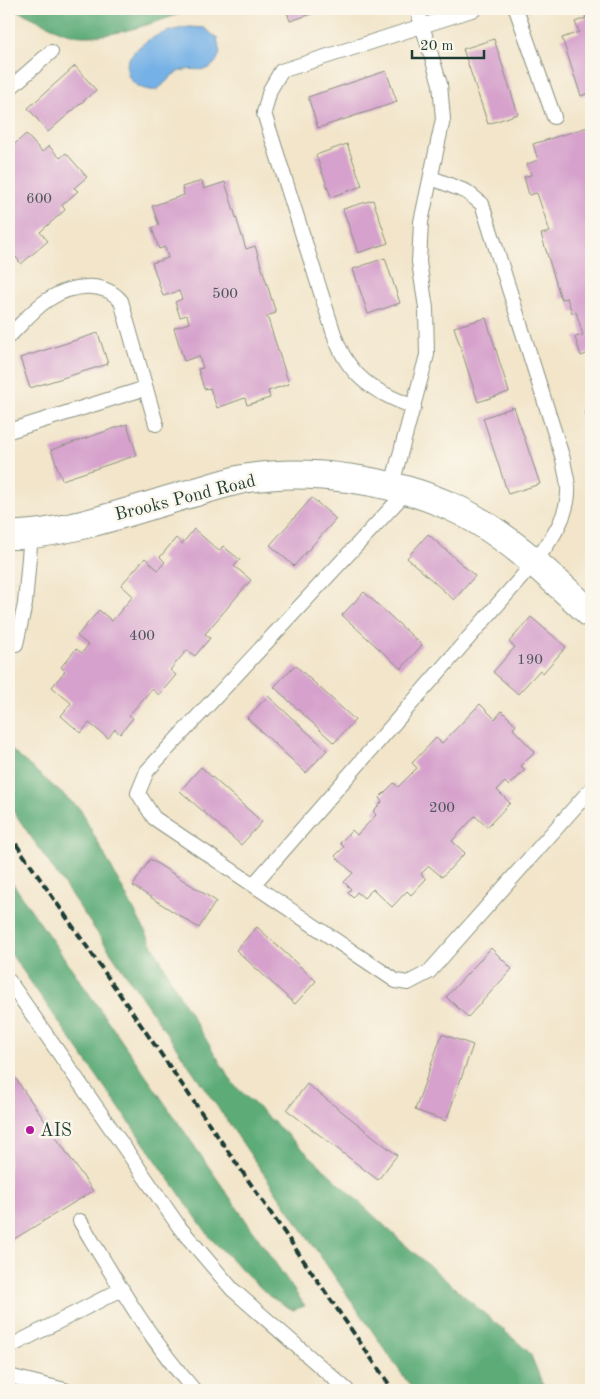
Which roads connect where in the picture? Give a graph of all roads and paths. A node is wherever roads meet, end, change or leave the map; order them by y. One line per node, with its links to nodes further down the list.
1 (417, 9): 4 (lane)
2 (475, 9): 4 (lane)
3 (516, 9): 7 (lane)
4 (422, 27): 8 (lane); 11 (lane)
5 (51, 52): 6 (lane)
6 (9, 89)
7 (554, 117)
8 (432, 178): 11 (lane); 16 (lane)
9 (9, 336): 10 (lane)
10 (146, 388): 12 (lane); 13 (lane)
11 (414, 407): 14 (lane)
12 (156, 424)
13 (9, 431)
14 (399, 489): 15 (street, Brooks Pond Road); 16 (street, Brooks Pond Road); 20 (lane)
15 (20, 534): 18 (lane)
16 (533, 564): 17 (street, Brooks Pond Road); 20 (lane)
17 (591, 614)
18 (16, 644)
19 (591, 789): 20 (lane)
20 (254, 884)
21 (9, 981): 28 (lane)
22 (80, 1221): 23 (lane)
23 (122, 1290): 24 (lane); 27 (lane)
24 (9, 1346)
25 (9, 1376): 26 (lane)
26 (65, 1390)
27 (194, 1390)
28 (347, 1390)

